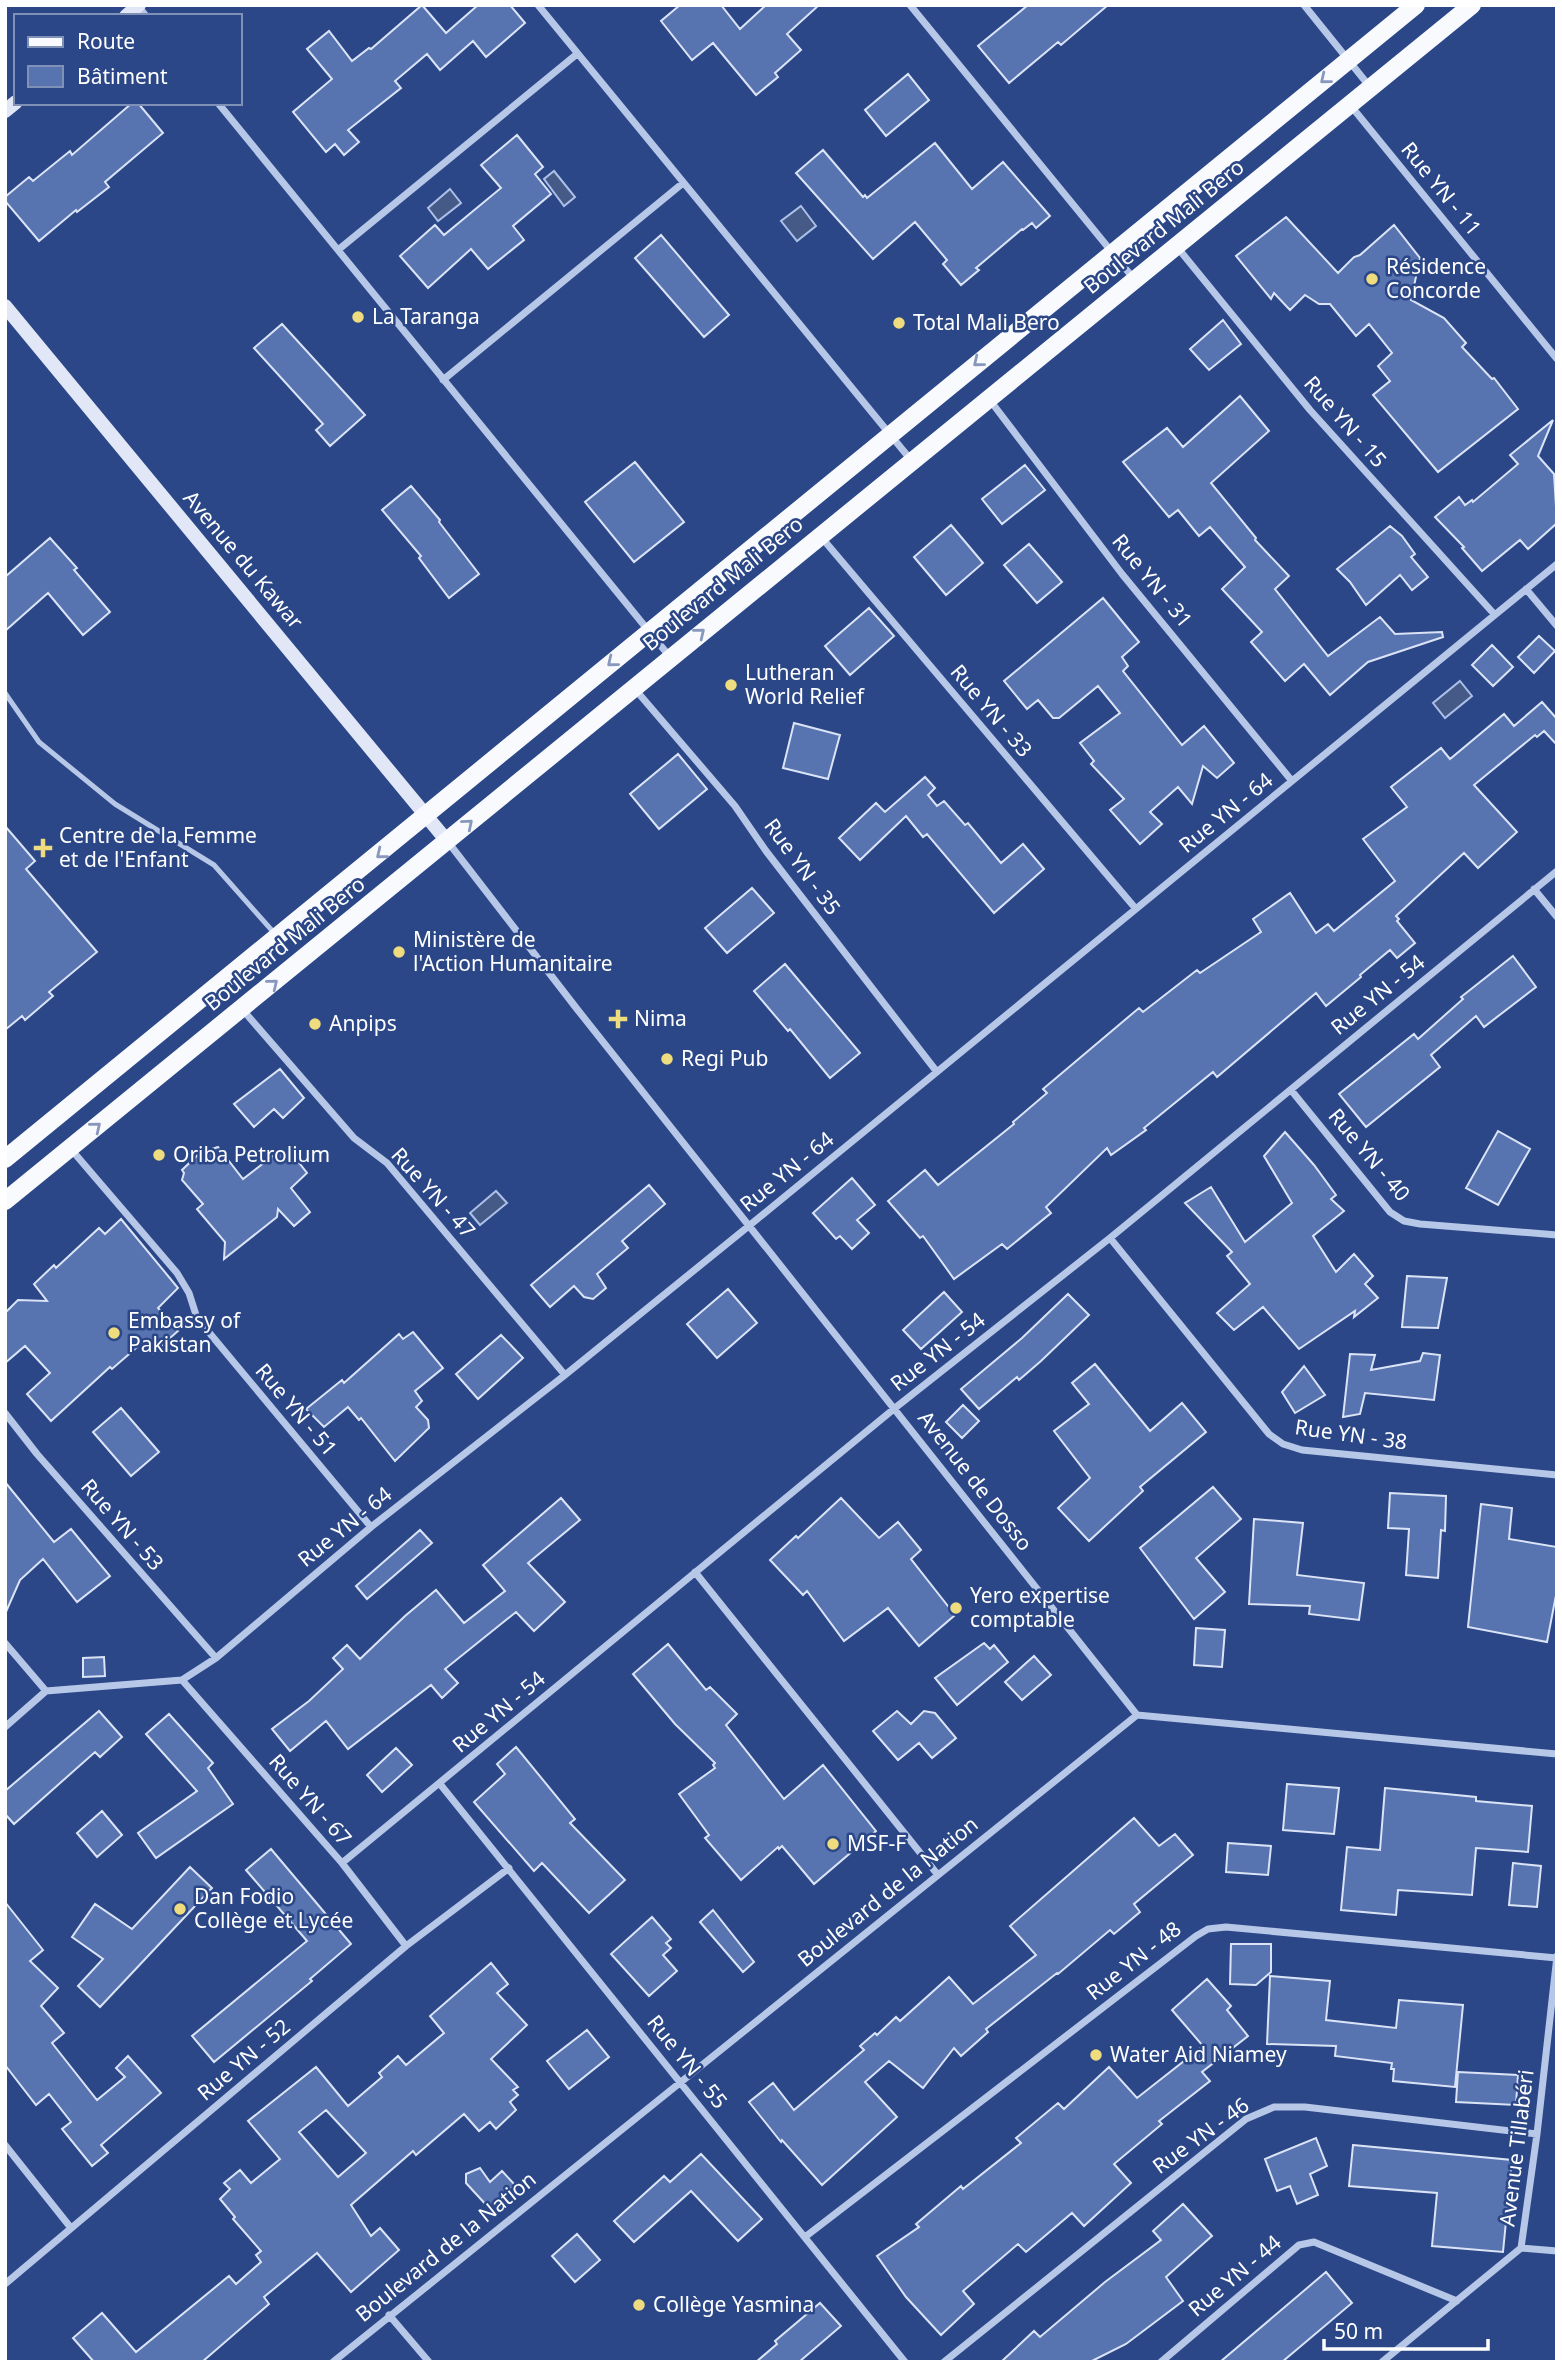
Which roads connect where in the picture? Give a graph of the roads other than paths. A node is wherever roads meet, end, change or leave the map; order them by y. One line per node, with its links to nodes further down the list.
1 (538, 5): 6 (street)
2 (910, 5): 14 (street)
3 (1304, 5): 7 (street)
4 (1416, 5): 7 (main road, Boulevard Mali Bero)
5 (1472, 5): 8 (main road, Boulevard Mali Bero)
6 (577, 54): 11 (street); 13 (street)
7 (1349, 60): 8 (street); 14 (main road, Boulevard Mali Bero, one-way to 14)
8 (1371, 88): 10 (main road, Boulevard Mali Bero)
9 (220, 105): 13 (street)
10 (1351, 106): 12 (main road, Boulevard Mali Bero); 17 (street, Rue YN - 11)
11 (682, 183): 18 (street); 20 (street)
12 (1176, 246): 15 (main road, Boulevard Mali Bero); 25 (street, Rue YN - 15)
13 (338, 250): 18 (street)
14 (1113, 253): 15 (street); 20 (main road, Boulevard Mali Bero, one-way to 20)
15 (1135, 279): 19 (main road, Boulevard Mali Bero)
16 (5, 306): 32 (street, Avenue du Kawar)
17 (1557, 359)
18 (443, 380): 27 (street)
19 (989, 398): 21 (main road, Boulevard Mali Bero); 31 (street, Rue YN - 31)
20 (890, 434): 21 (street); 27 (main road, Boulevard Mali Bero)
21 (912, 461): 22 (main road, Boulevard Mali Bero)
22 (820, 535): 28 (main road, Boulevard Mali Bero, one-way to 22); 36 (street, Rue YN - 33)
23 (1557, 564): 24 (street, Rue YN - 64)
24 (1526, 589): 25 (street, Rue YN - 64); 26 (street)
25 (1495, 615): 31 (street, Rue YN - 64)
26 (1557, 626)
27 (650, 631): 28 (street); 32 (main road, Boulevard Mali Bero, one-way to 32)
28 (670, 657): 29 (main road, Boulevard Mali Bero)
29 (633, 687): 33 (main road, Boulevard Mali Bero, one-way to 29); 40 (street, Rue YN - 35)
30 (5, 693): 38 (lane)
31 (1292, 781): 36 (street, Rue YN - 64)
32 (428, 816): 33 (street, Avenue du Kawar); 38 (main road, Boulevard Mali Bero, one-way to 38)
33 (447, 841): 39 (main road, Boulevard Mali Bero, one-way to 33); 45 (street, Avenue de Dosso)
34 (1557, 871): 35 (street, Rue YN - 54)
35 (1534, 889): 37 (street); 41 (street, Rue YN - 54)
36 (1136, 909): 40 (street, Rue YN - 64)
37 (1557, 917)
38 (278, 937): 43 (main road, Boulevard Mali Bero)
39 (242, 1009): 42 (main road, Boulevard Mali Bero, one-way to 39); 48 (street, Rue YN - 47)
40 (937, 1072): 45 (street, Rue YN - 64)
41 (1291, 1090): 46 (street, Rue YN - 40); 47 (street, Rue YN - 54)
42 (70, 1148): 44 (main road, Boulevard Mali Bero); 52 (street, Rue YN - 51)
43 (5, 1159)
44 (5, 1201)
45 (750, 1225): 48 (street, Rue YN - 64); 49 (street, Avenue de Dosso)
46 (1557, 1235)
47 (1110, 1238): 49 (street, Rue YN - 54); 51 (street, Rue YN - 38)
48 (565, 1375): 52 (street, Rue YN - 64)
49 (895, 1408): 53 (street, Rue YN - 54); 58 (street, Avenue de Dosso)
50 (5, 1413): 55 (street, Rue YN - 53)
51 (1557, 1475)
52 (371, 1527): 55 (street, Rue YN - 64)
53 (695, 1572): 61 (street, Rue YN - 54); 64 (street)
54 (5, 1643): 57 (street)
55 (216, 1658): 56 (street, Rue YN - 64)
56 (182, 1680): 57 (street, Rue YN - 64); 62 (street, Rue YN - 67)
57 (46, 1691): 59 (street)
58 (1138, 1715): 60 (street); 64 (street, Boulevard de la Nation)
59 (5, 1727)
60 (1557, 1754)
61 (440, 1784): 62 (street, Rue YN - 54); 63 (street, Rue YN - 55)
62 (342, 1863): 65 (street, Rue YN - 67)
63 (509, 1868): 65 (street, Rue YN - 52); 67 (street, Rue YN - 55)
64 (938, 1875): 67 (street, Boulevard de la Nation)
65 (406, 1946): 70 (street, Rue YN - 52)
66 (1557, 1957): 68 (street, Avenue Tillabéri); 71 (street, Rue YN - 48)
67 (680, 2082): 71 (street, Rue YN - 55); 76 (street, Boulevard de la Nation)
68 (1537, 2134): 72 (street, Avenue Tillabéri); 80 (street, Rue YN - 46)
69 (5, 2145): 70 (street)
70 (71, 2228): 74 (street, Rue YN - 52)
71 (805, 2237): 79 (street, Rue YN - 55)
72 (1521, 2248): 73 (street); 75 (street, Avenue Tillabéri)
73 (1557, 2251)
74 (5, 2284)
75 (1457, 2301): 81 (street, Rue YN - 44); 82 (street, Avenue Tillabéri)
76 (389, 2315): 77 (street, Boulevard de la Nation); 78 (street)
77 (333, 2362)
78 (429, 2362)
79 (905, 2362)
80 (944, 2362)
81 (1161, 2362)
82 (1382, 2362)

